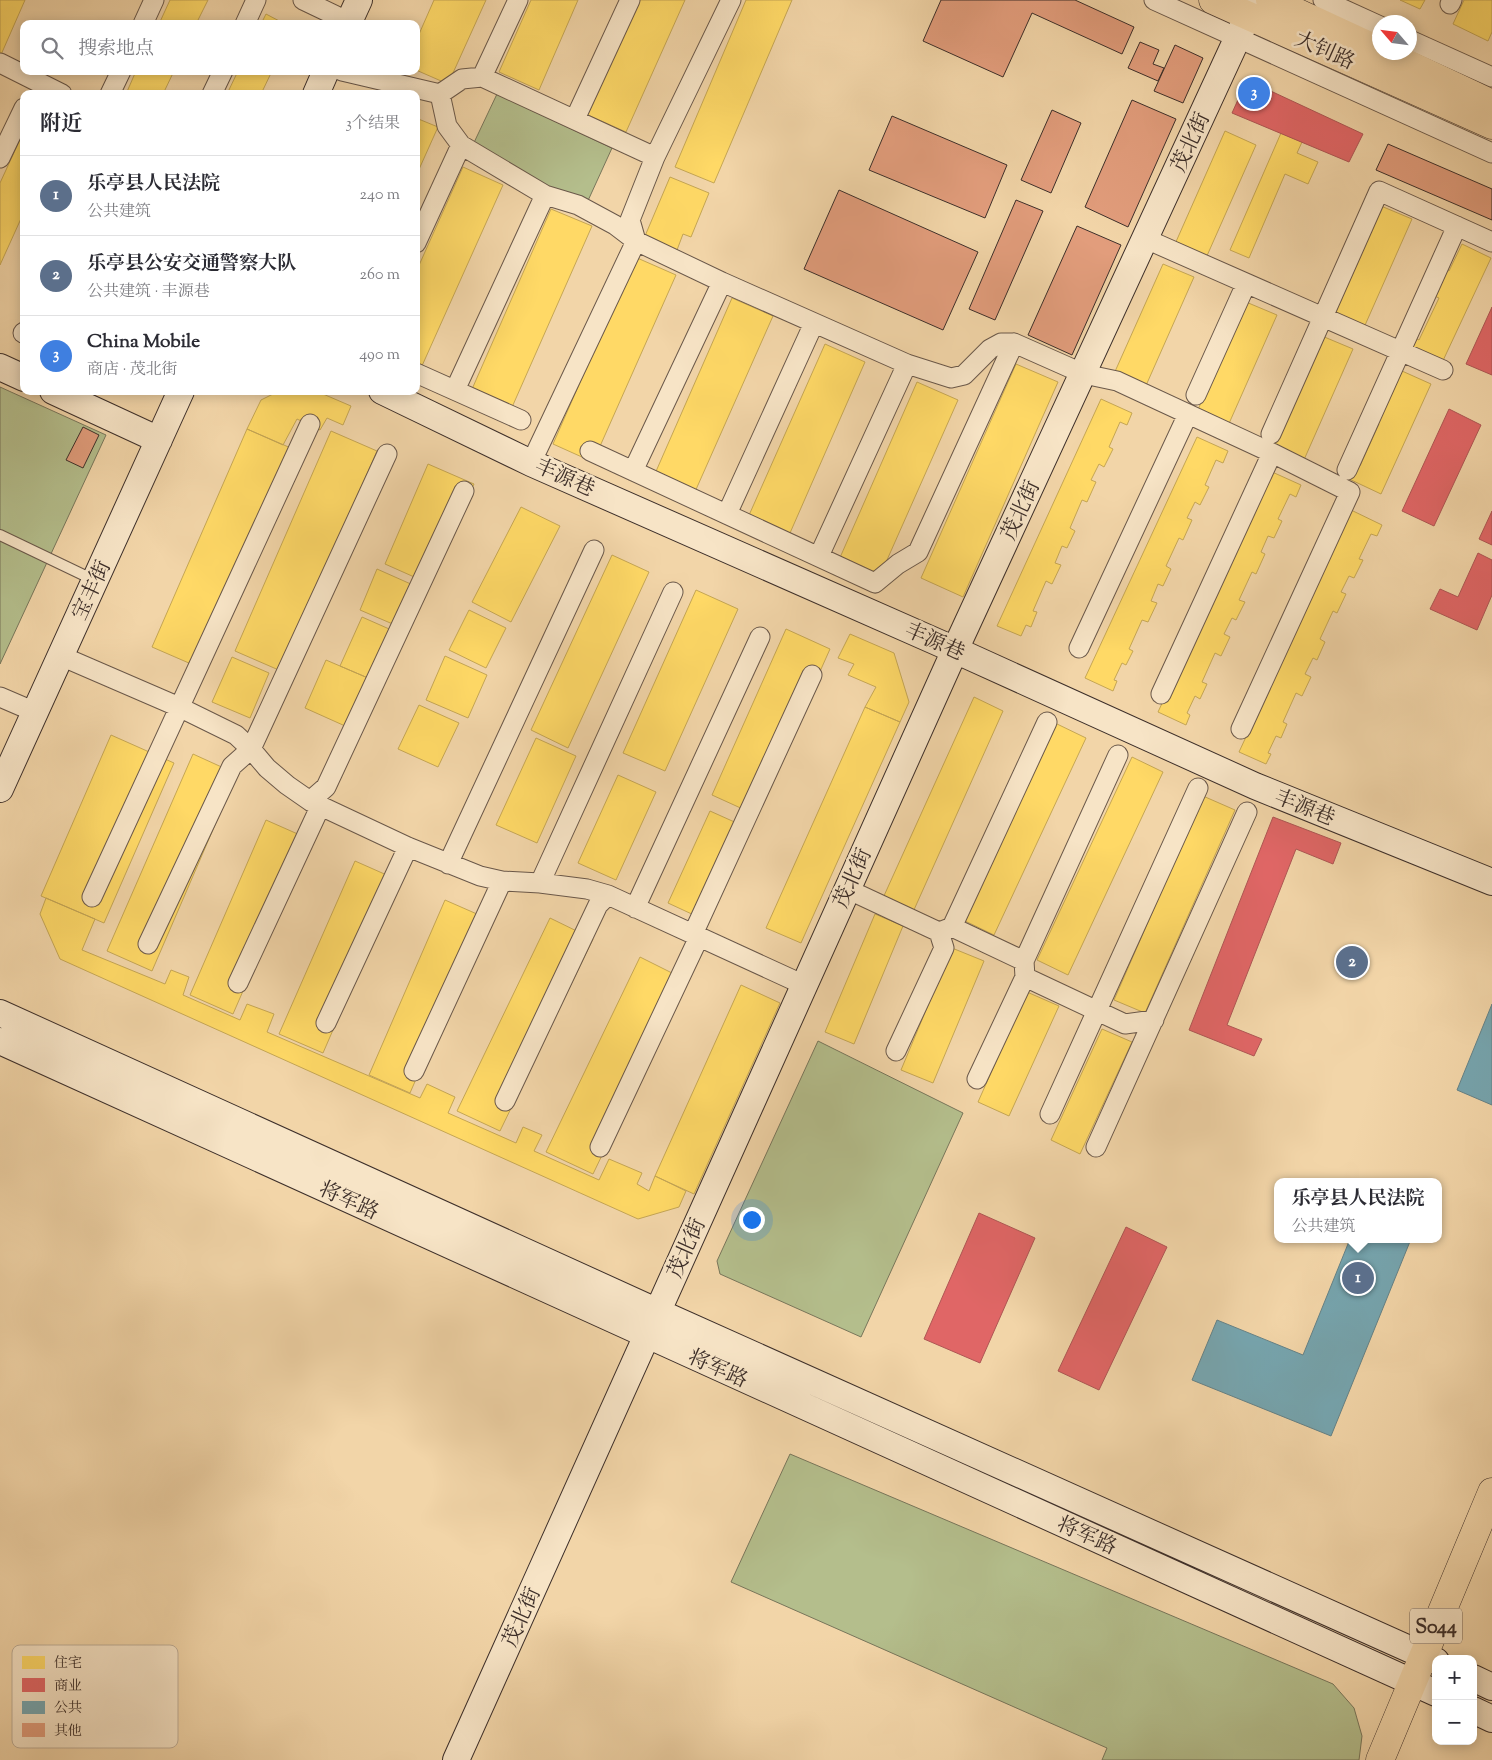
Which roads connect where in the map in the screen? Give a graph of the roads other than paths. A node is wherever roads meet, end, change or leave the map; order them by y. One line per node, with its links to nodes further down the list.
1 (154, 0): 13 (street)
2 (256, 0): 14 (street)
3 (302, 0): 11 (street)
4 (518, 0): 24 (street)
5 (630, 0): 34 (street)
6 (731, 0): 38 (street)
7 (1154, 0): 12 (street)
8 (1213, 0): 12 (main road, 大钊路)
9 (1270, 0): 17 (main road, 大钊路)
10 (1322, 0): 15 (street)
11 (352, 15)
12 (1246, 18): 35 (main road, 大钊路); 37 (street); 43 (street, 茂北街)
13 (145, 20)
14 (247, 20)
15 (1372, 22)
16 (1417, 43): 25 (street)
17 (1372, 48)
18 (1398, 60): 32 (main road, 大钊路)
19 (0, 63): 26 (street)
20 (119, 75): 28 (street)
21 (221, 75): 29 (street)
22 (324, 75): 30 (street)
23 (359, 75): 31 (street)
24 (482, 77): 31 (street); 34 (street)
25 (1492, 77)
26 (33, 87): 27 (street)
27 (45, 90)
28 (112, 90)
29 (214, 90)
30 (318, 90)
31 (440, 94): 36 (street)
32 (1492, 104)
33 (20, 116): 39 (street)
34 (575, 119): 38 (street)
35 (1492, 125)
36 (461, 145): 40 (street); 42 (street)
37 (1492, 153)
38 (655, 157): 44 (street)
39 (0, 158)
40 (545, 195): 44 (street); 58 (street)
41 (1456, 226): 45 (street); 48 (street); 51 (street)
42 (420, 234)
43 (1146, 239): 47 (street); 56 (street, 茂北街)
44 (636, 241): 46 (street); 71 (street)
45 (1492, 242)
46 (722, 282): 49 (street); 73 (street)
47 (1246, 284): 48 (street); 62 (street)
48 (1322, 317): 51 (street); 66 (street)
49 (814, 323): 52 (street); 75 (street)
50 (1014, 343): 52 (street); 56 (street); 78 (street)
51 (1400, 351): 54 (street); 72 (street)
52 (907, 364): 78 (street)
53 (0, 367): 57 (street)
54 (1444, 370)
55 (420, 374): 58 (street)
56 (1084, 374): 63 (street); 83 (street, 茂北街)
57 (20, 376)
58 (455, 390): 64 (street)
59 (62, 395): 67 (street)
60 (179, 395): 67 (street, 宝丰街)
61 (390, 395): 71 (street, 丰源巷)
62 (1196, 395)
63 (1188, 414): 69 (street); 82 (street)
64 (521, 420)
65 (310, 424): 88 (street)
66 (1271, 434)
67 (159, 440): 79 (street, 宝丰街)
68 (590, 451): 73 (street)
69 (1272, 453): 86 (street); 91 (street)
70 (387, 454): 92 (street)
71 (531, 463): 83 (street, 丰源巷)
72 (1347, 470)
73 (633, 472): 75 (street)
74 (464, 491): 96 (street)
75 (727, 514): 78 (street)
76 (0, 536): 79 (lane)
77 (594, 550): 99 (street)
78 (819, 556)
79 (95, 580): 84 (street, 宝丰街)
80 (673, 592): 102 (street)
81 (760, 637): 106 (street)
82 (1079, 648)
83 (955, 650): 101 (street, 丰源巷); 103 (street, 茂北街)
84 (61, 656): 88 (street); 89 (street, 宝丰街)
85 (812, 674): 108 (street)
86 (1161, 694)
87 (0, 696): 89 (street)
88 (180, 707): 92 (street); 105 (street)
89 (35, 712): 95 (street, 宝丰街)
90 (1047, 722): 107 (street)
91 (1241, 729)
92 (251, 749): 96 (street); 109 (street)
93 (1118, 755): 110 (street)
94 (1198, 788): 113 (street)
95 (0, 789)
96 (315, 804): 98 (street); 111 (street)
97 (1247, 812): 115 (street)
98 (408, 847): 99 (street); 116 (street)
99 (448, 864): 100 (street)
100 (502, 881): 102 (street); 119 (street)
101 (1492, 882)
102 (540, 883): 104 (street)
103 (847, 889): 107 (street); 112 (street, 茂北街)
104 (608, 895): 106 (street); 121 (street)
105 (92, 897)
106 (635, 908): 108 (street)
107 (946, 930): 110 (street); 118 (street)
108 (696, 936): 112 (street); 123 (street)
109 (148, 944)
110 (1025, 969): 113 (street); 120 (street)
111 (238, 982)
112 (804, 985): 125 (street, 茂北街)
113 (1097, 1010): 115 (street); 122 (street)
114 (0, 1013): 125 (street, 将军路)
115 (1154, 1020): 124 (street)
116 (326, 1023)
117 (0, 1042): 126 (street, 将军路)
118 (896, 1051)
119 (414, 1071)
120 (977, 1079)
121 (505, 1101)
122 (1050, 1114)
123 (600, 1146)
124 (1096, 1148)
125 (658, 1312): 126 (street, 茂北街); 128 (street, 将军路)
126 (648, 1336): 131 (street, 将军路); 134 (street, 茂北街)
127 (1492, 1492): 128 (main road, S044)
128 (1430, 1658): 131 (main road, S044)
129 (1477, 1680): 130 (street)
130 (1492, 1687)
131 (1424, 1688): 135 (main road, S044)
132 (1477, 1712): 133 (street)
133 (1492, 1719)
134 (456, 1760)
135 (1380, 1760)

